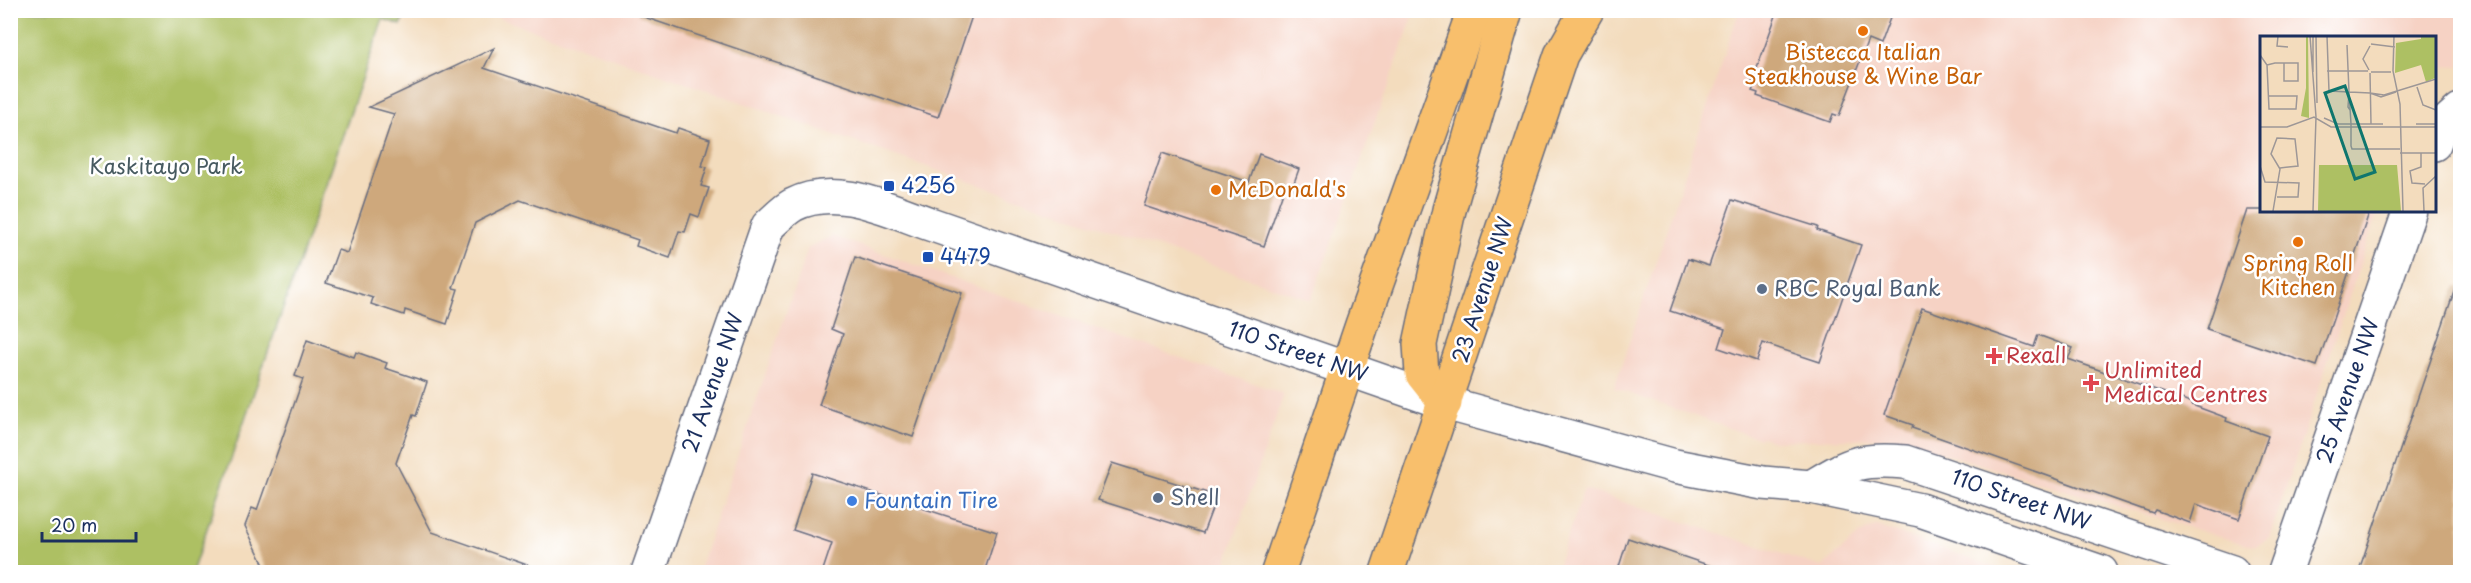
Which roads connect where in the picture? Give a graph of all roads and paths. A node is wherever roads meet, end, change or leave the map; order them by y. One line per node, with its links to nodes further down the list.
1 (1474, 10): 8 (main road)
2 (1506, 10): 9 (main road)
3 (1587, 10): 9 (main road, 23 Avenue NW)
4 (2460, 110): 5 (street)
5 (2435, 139)
6 (793, 205): 8 (street, 110 Street NW); 11 (street, 21 Avenue NW)
7 (2409, 212): 16 (street, 25 Avenue NW)
8 (1348, 368): 9 (street, 110 Street NW); 12 (main road)
9 (1445, 403): 10 (street, 110 Street NW); 13 (main road, 23 Avenue NW)
10 (1811, 487): 14 (street, 110 Street NW); 15 (street, 110 Street NW)
11 (648, 573)
12 (1278, 573)
13 (1387, 573)
14 (2100, 573)
15 (2232, 573)
16 (2285, 573)

